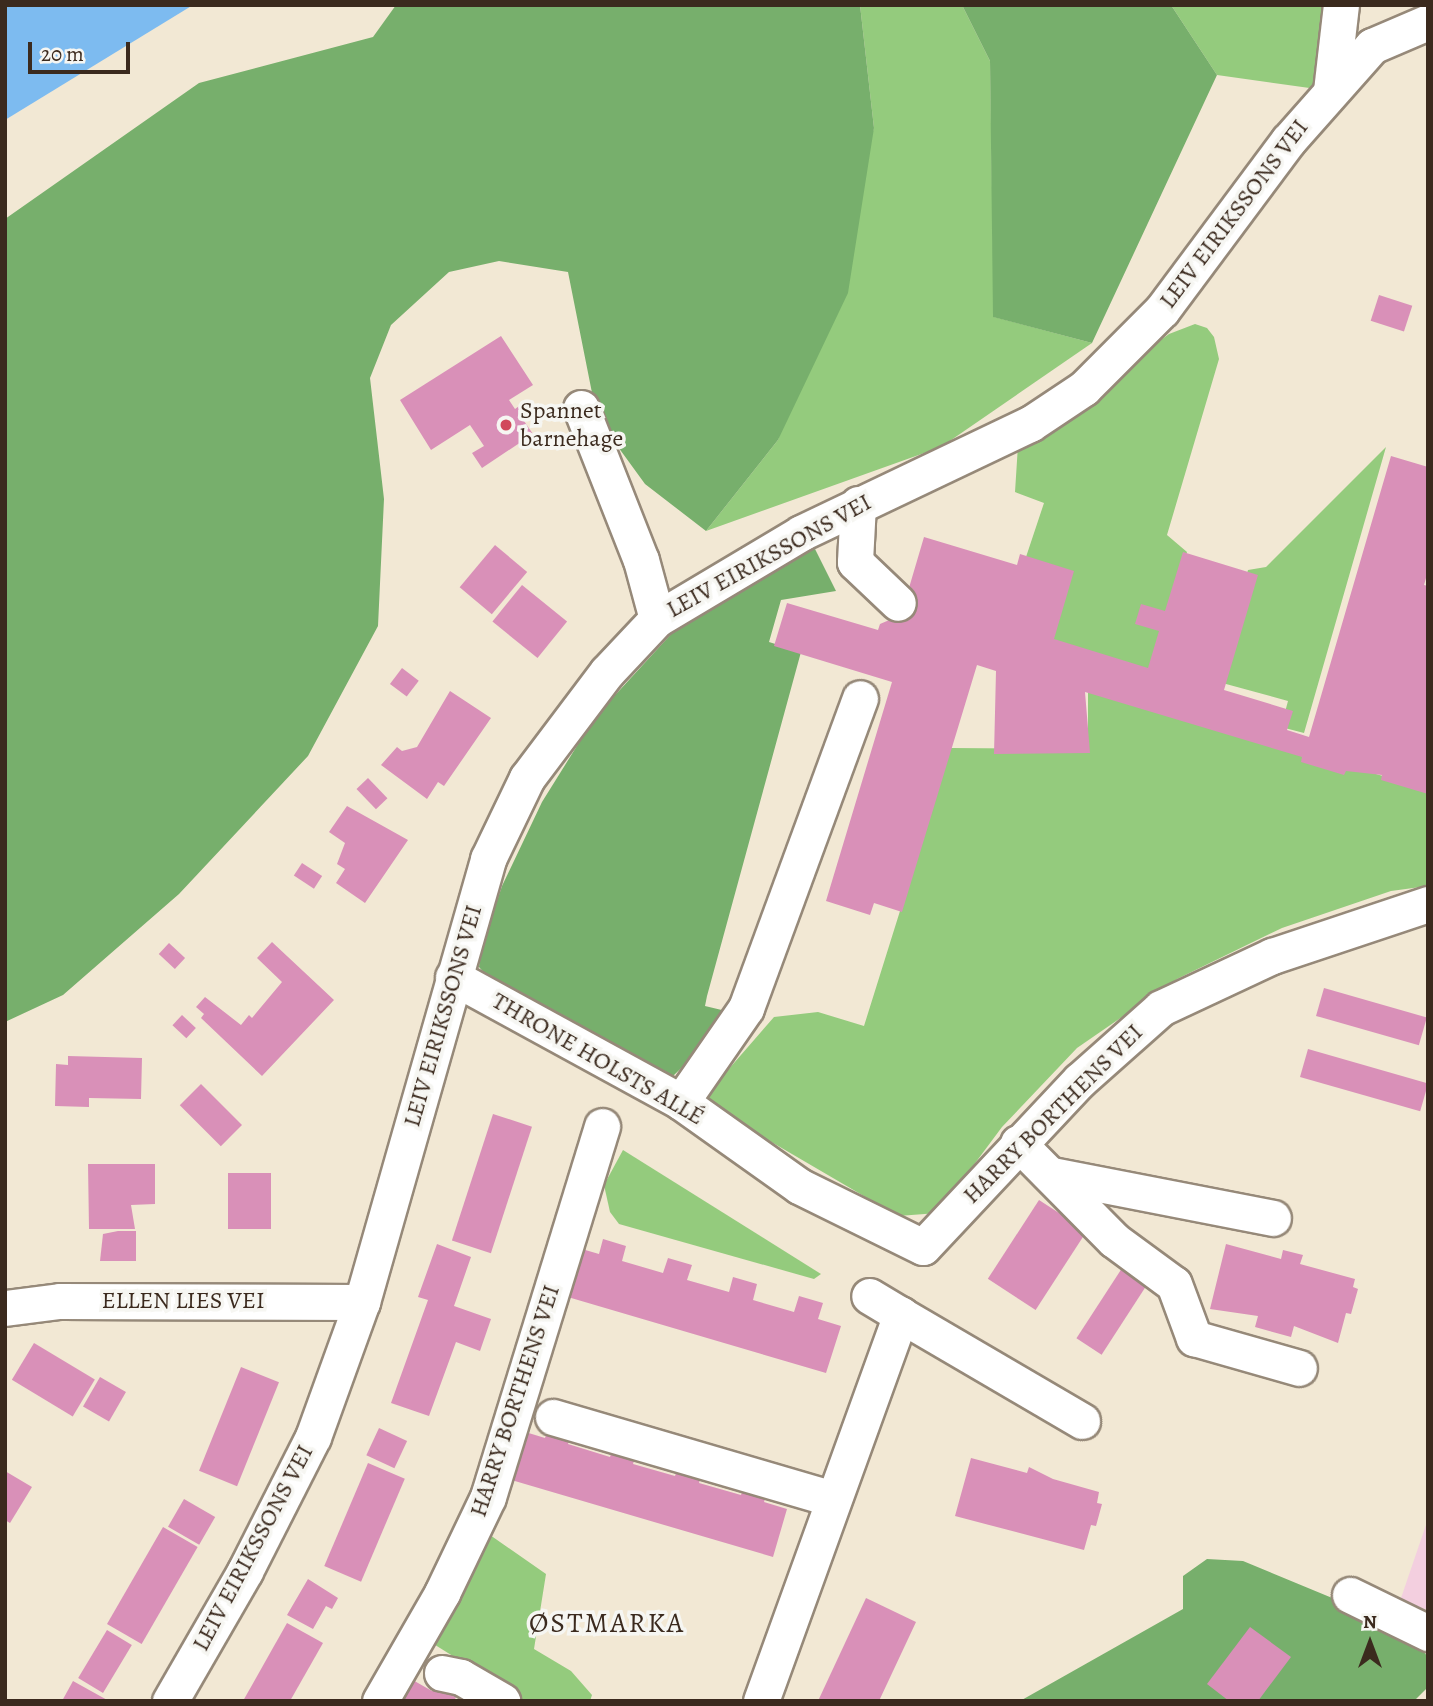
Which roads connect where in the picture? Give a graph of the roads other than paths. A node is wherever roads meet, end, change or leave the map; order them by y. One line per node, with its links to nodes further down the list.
1 (1340, 5): 3 (street)
2 (1428, 22): 3 (street, LEIV EIRIKSSONS VEI)
3 (1331, 91): 5 (street, LEIV EIRIKSSONS VEI)
4 (581, 408): 7 (street)
5 (858, 504): 6 (street); 7 (street, LEIV EIRIKSSONS VEI)
6 (898, 603)
7 (657, 619): 10 (street, LEIV EIRIKSSONS VEI)
8 (860, 698): 11 (street)
9 (1428, 904): 13 (street, HARRY BORTHENS VEI)
10 (453, 977): 11 (street, THRONE HOLSTS ALLÉ); 18 (street, LEIV EIRIKSSONS VEI)
11 (681, 1102): 16 (street, THRONE HOLSTS ALLÉ)
12 (602, 1126): 29 (street, HARRY BORTHENS VEI)
13 (1018, 1143): 14 (street); 16 (street, HARRY BORTHENS VEI)
14 (1052, 1175): 15 (street); 21 (street)
15 (1273, 1218)
16 (923, 1247)
17 (869, 1296): 20 (street)
18 (362, 1302): 19 (street, ELLEN LIES VEI); 28 (street, LEIV EIRIKSSONS VEI)
19 (5, 1308)
20 (899, 1314): 23 (street); 31 (street)
21 (1299, 1368)
22 (552, 1417): 24 (street)
23 (1082, 1421)
24 (820, 1495)
25 (1350, 1595): 26 (street)
26 (1428, 1633)
27 (442, 1673): 30 (street)
28 (170, 1701)
29 (380, 1701)
30 (502, 1701)
31 (761, 1701)

